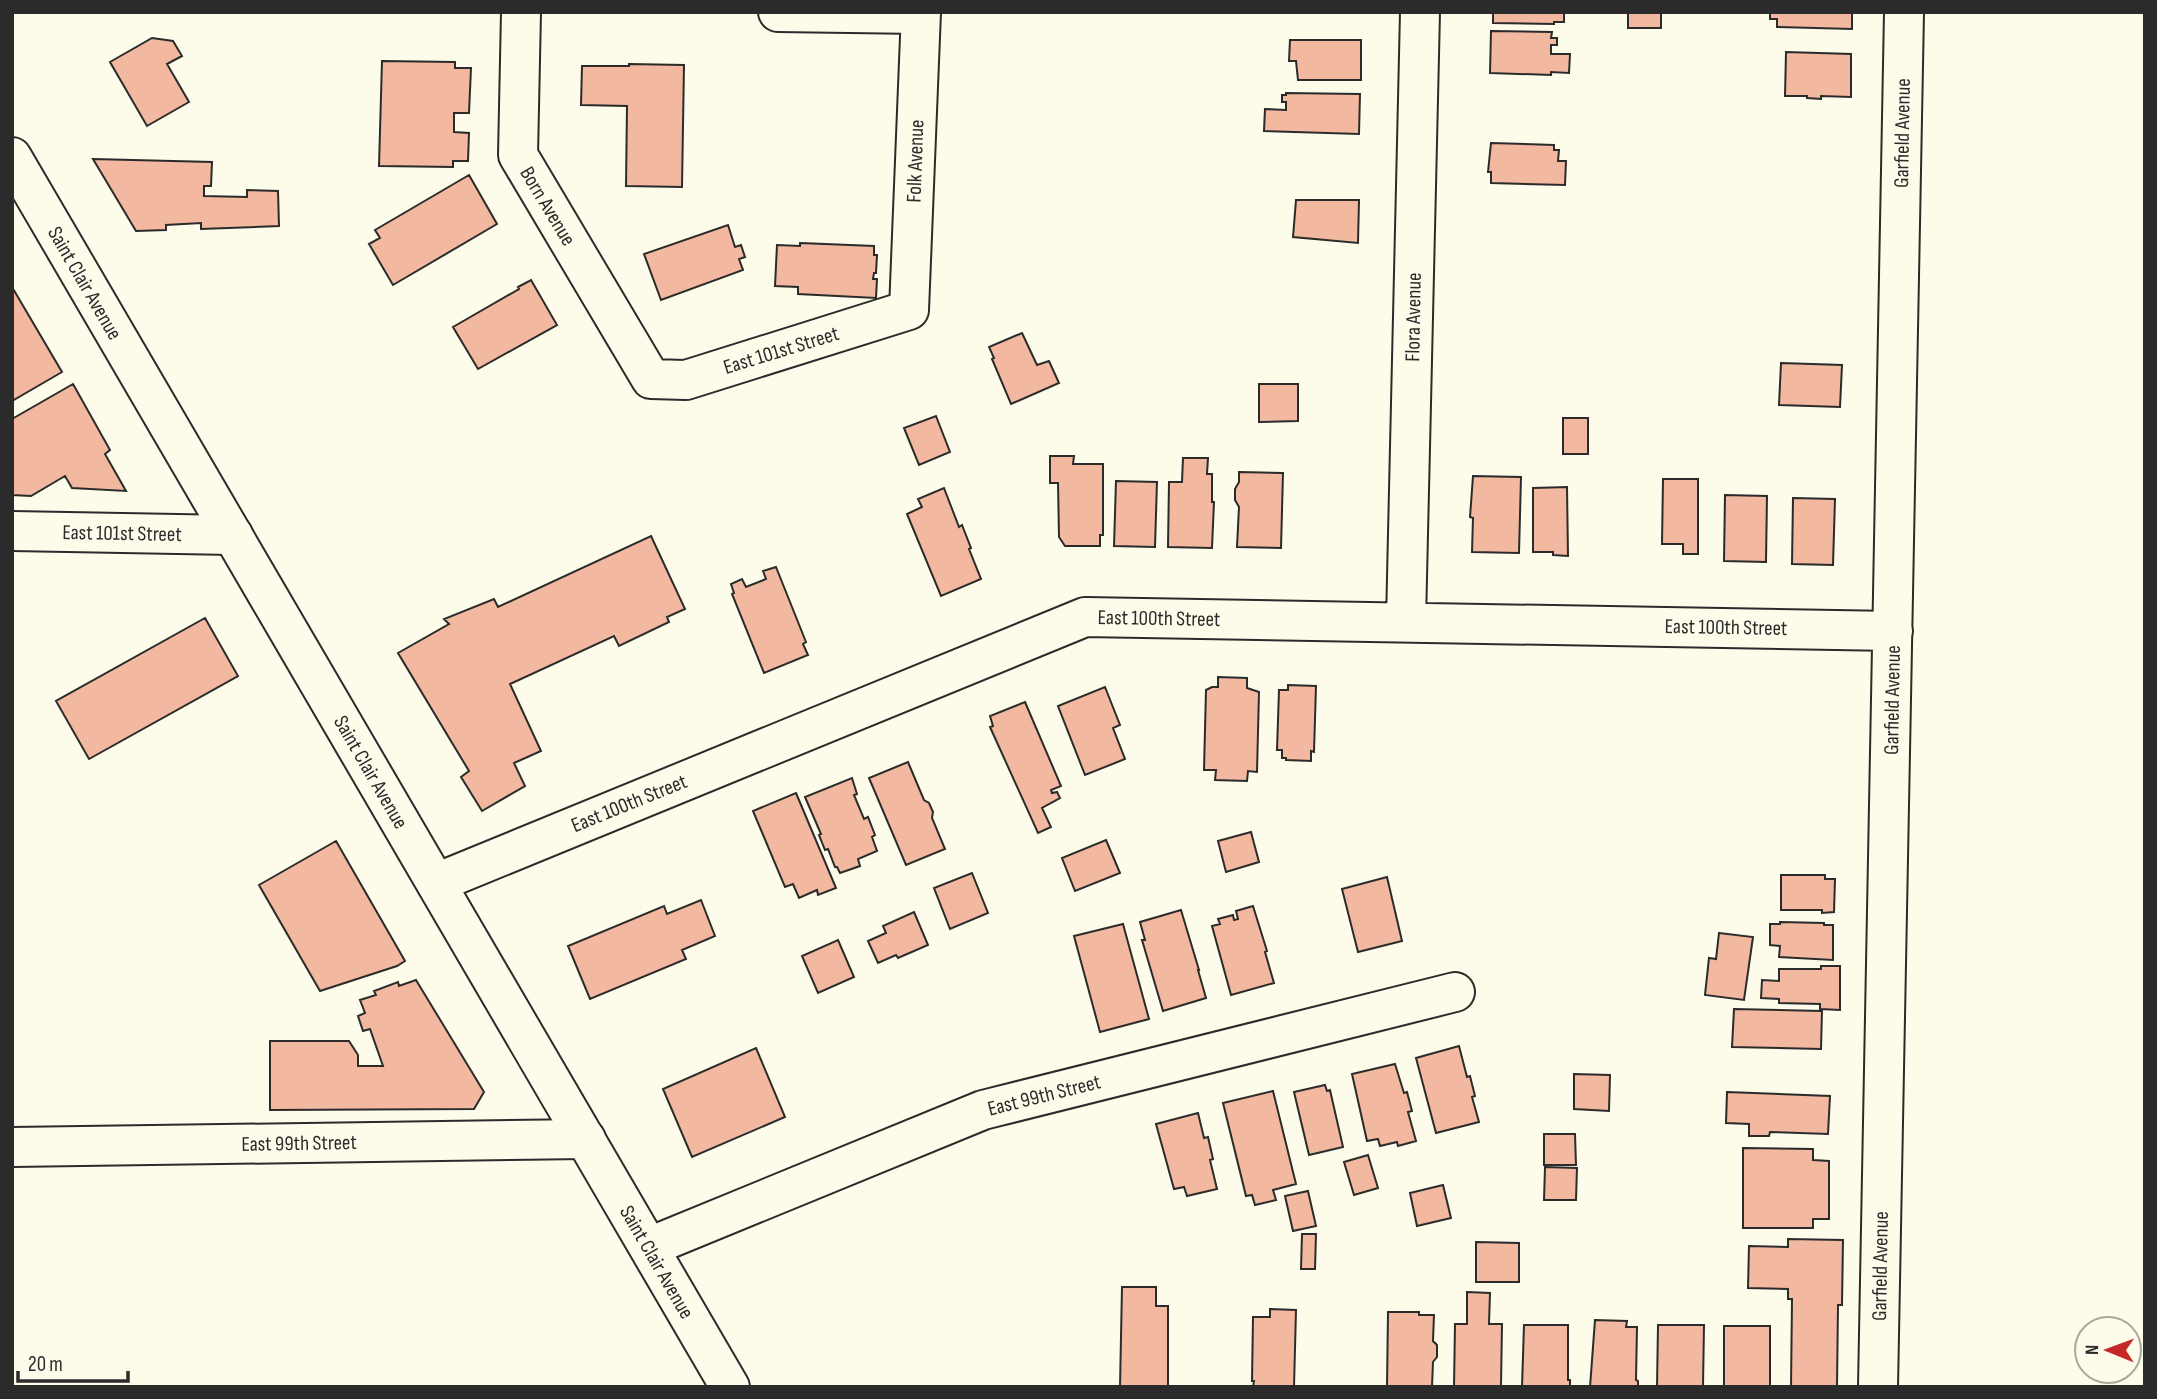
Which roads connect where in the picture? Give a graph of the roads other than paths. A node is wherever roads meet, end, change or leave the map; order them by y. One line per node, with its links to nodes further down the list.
1 (521, 12): 8 (street, Born Avenue)
2 (778, 12): 5 (street)
3 (1420, 12): 11 (street, Flora Avenue)
4 (1904, 12): 12 (street, Garfield Avenue)
5 (921, 13): 7 (street, Folk Avenue)
6 (12, 158): 10 (street, Saint Clair Avenue)
7 (909, 310): 8 (street, East 101st Street)
8 (652, 379)
9 (12, 531): 10 (street, East 101st Street)
10 (233, 535): 13 (street, Saint Clair Avenue)
11 (1406, 621): 12 (street, East 100th Street); 13 (street, East 100th Street)
12 (1894, 631): 19 (street, Garfield Avenue)
13 (436, 883): 15 (street, Saint Clair Avenue)
14 (1455, 992): 17 (street, East 99th Street)
15 (586, 1139): 16 (street, East 99th Street); 17 (street, Saint Clair Avenue)
16 (12, 1147)
17 (649, 1247): 18 (street, Saint Clair Avenue)
18 (720, 1384)
19 (1878, 1387)

